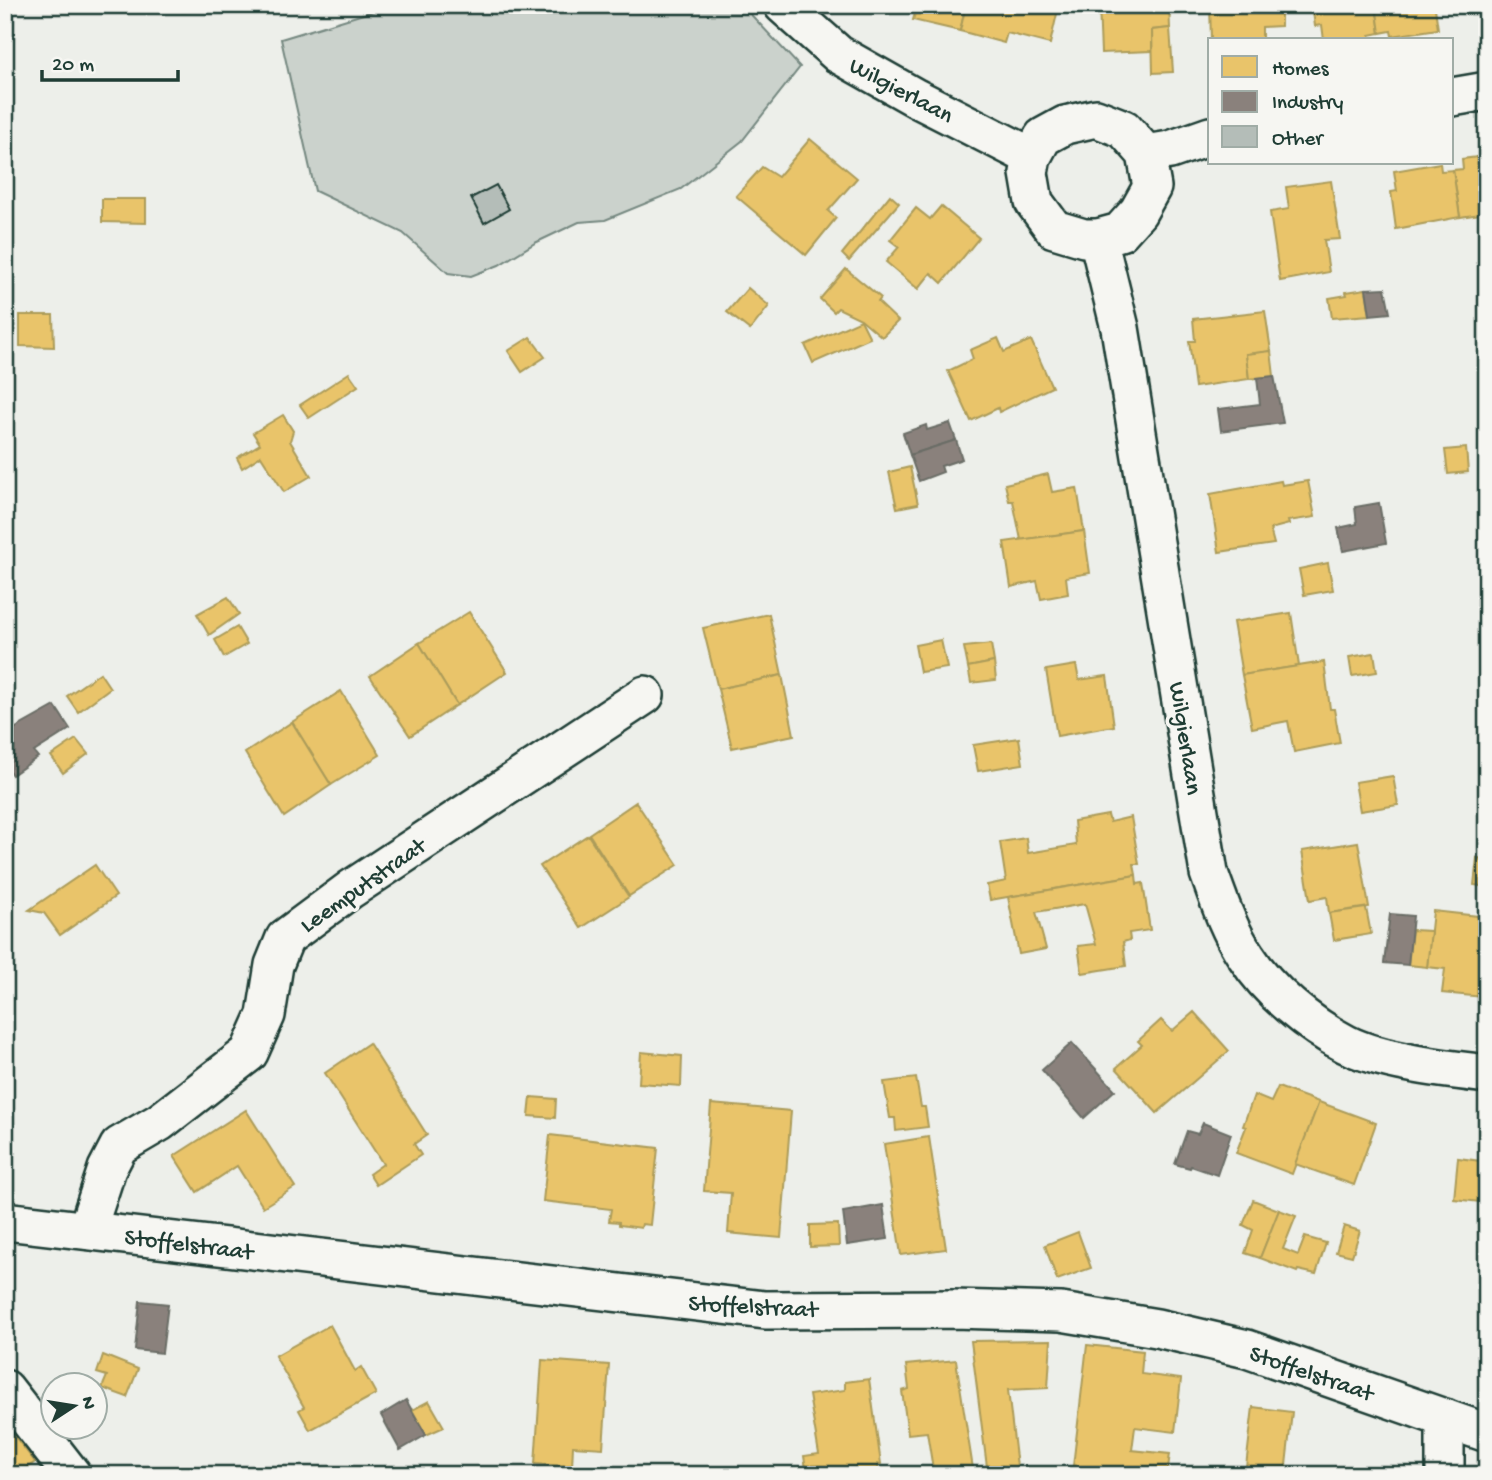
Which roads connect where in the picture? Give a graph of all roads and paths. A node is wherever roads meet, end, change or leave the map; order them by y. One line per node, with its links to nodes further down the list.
1 (783, 5): 6 (street, Wilgierlaan)
2 (1487, 91): 3 (street)
3 (1454, 97)
4 (1208, 137): 5 (street)
5 (1146, 154): 6 (street); 7 (street)
6 (1032, 157): 7 (street)
7 (1098, 238): 9 (street, Wilgierlaan)
8 (645, 695): 11 (street, Leemputstraat)
9 (1487, 1074)
10 (5, 1221): 11 (street, Stoffelstraat)
11 (87, 1230): 13 (street, Stoffelstraat)
12 (5, 1389): 15 (street)
13 (1445, 1418): 14 (street, Stoffelstraat); 16 (street)
14 (1487, 1433)
15 (72, 1475)
16 (1445, 1475)

